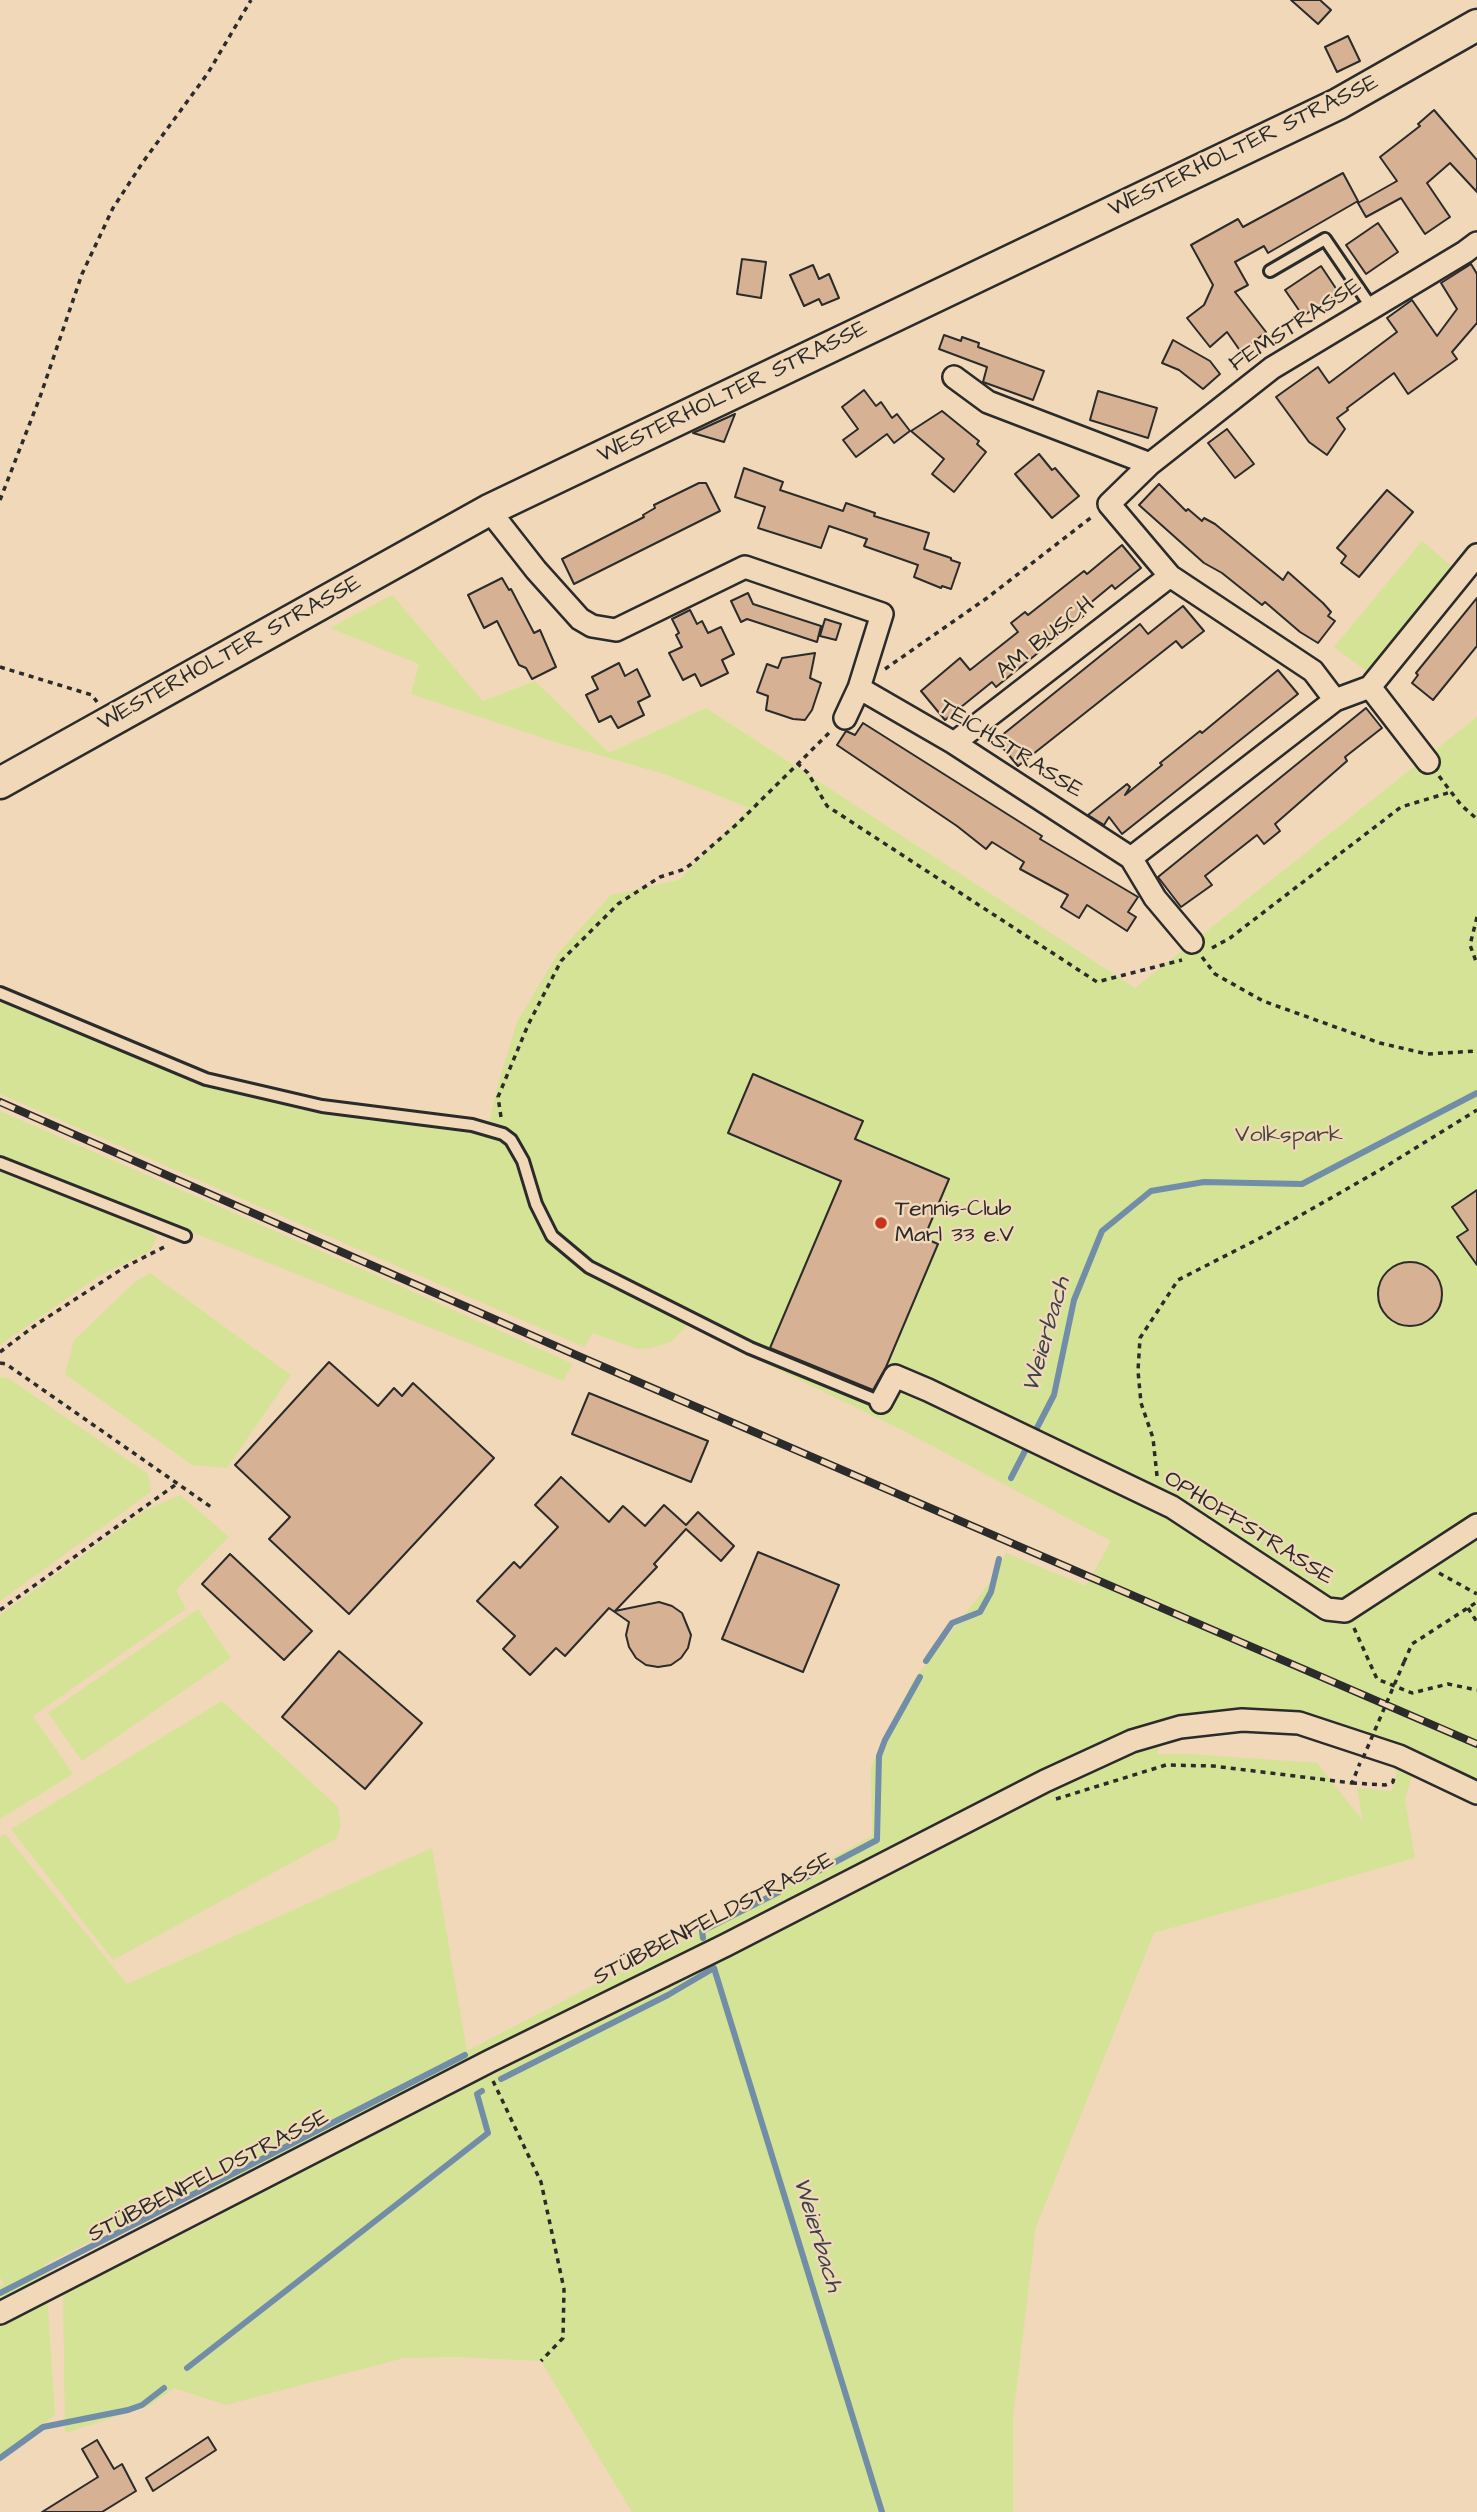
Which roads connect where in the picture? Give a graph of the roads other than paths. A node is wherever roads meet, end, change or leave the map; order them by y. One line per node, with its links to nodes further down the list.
1 (1477, 25): 7 (main road, WESTERHOLTER STRASSE)
2 (1477, 243): 4 (street, FEMSTRASSE)
3 (1270, 271): 4 (lane)
4 (1372, 308): 6 (street, FEMSTRASSE)
5 (954, 377): 6 (street)
6 (1150, 464): 9 (street, FEMSTRASSE)
7 (489, 510): 11 (street); 16 (main road, WESTERHOLTER STRASSE)
8 (1477, 555): 10 (street)
9 (1170, 576): 12 (street); 14 (street, AM BUSCH)
10 (1370, 687): 12 (street); 15 (street)
11 (859, 688): 13 (street); 14 (street, TEICHSTRASSE)
12 (1335, 700): 17 (street)
13 (845, 718)
14 (954, 743): 17 (street, TEICHSTRASSE)
15 (1428, 762)
16 (0, 783)
17 (1130, 858): 18 (street, TEICHSTRASSE)
18 (1196, 948)
19 (0, 993): 22 (lane)
20 (0, 1163): 21 (lane)
21 (185, 1236)
22 (881, 1402): 23 (street, OPHOFFSTRASSE)
23 (1477, 1525)
24 (1477, 1793): 25 (street, STÜBBENFELDSTRASSE)
25 (0, 2313)

